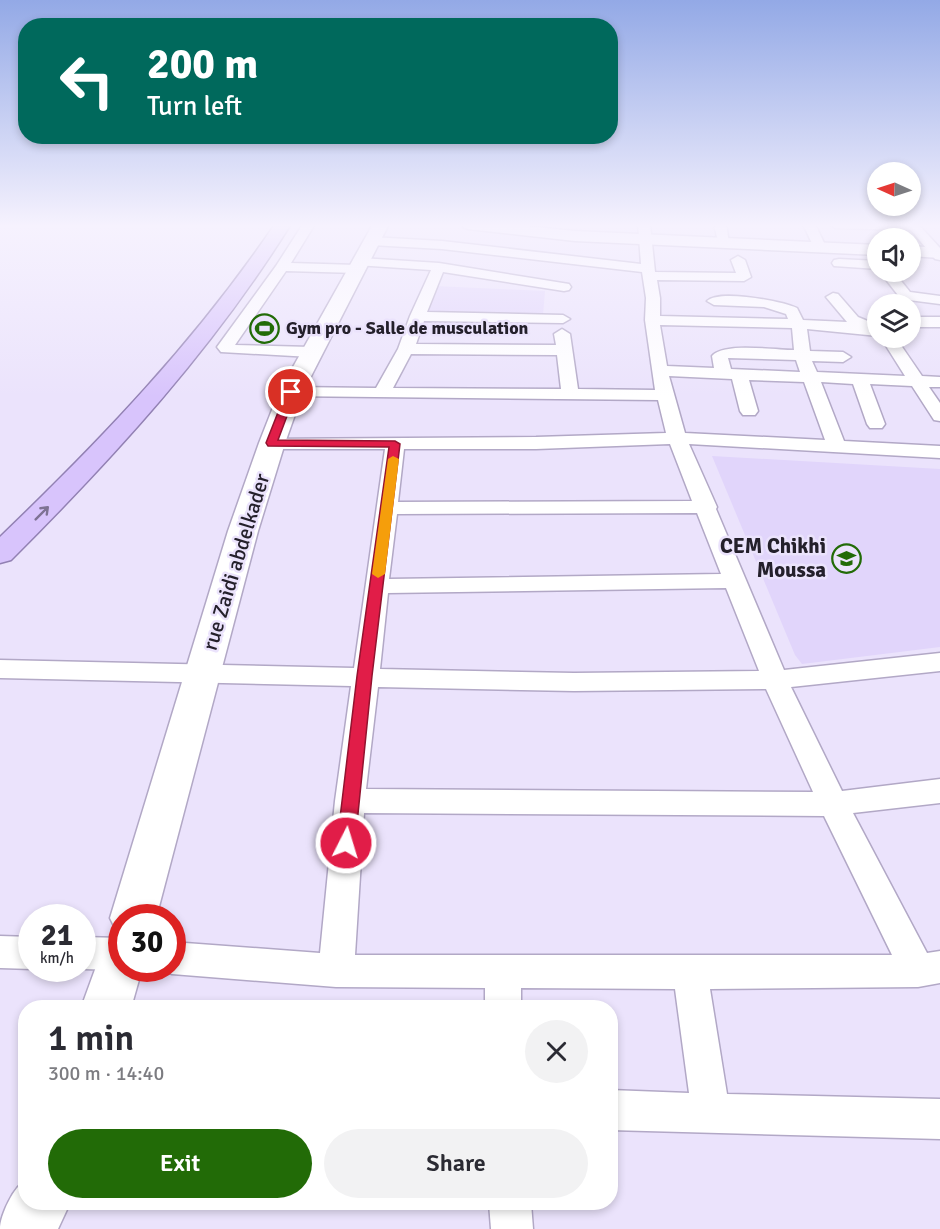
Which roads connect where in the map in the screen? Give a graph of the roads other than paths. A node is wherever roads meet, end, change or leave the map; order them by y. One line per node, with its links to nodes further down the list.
1 (227, 281): 47 (highway)
2 (244, 281): 48 (highway, one-way to 2)
3 (272, 281): 24 (street)
4 (349, 281): 24 (main road, rue Zaidi abdelkader)
5 (433, 281): 14 (street)
6 (490, 281): 13 (street)
7 (567, 281): 13 (street)
8 (650, 281): 18 (street)
9 (894, 282): 11 (street)
10 (833, 297): 17 (street)
11 (940, 300)
12 (714, 301): 19 (street)
13 (563, 302): 14 (street); 23 (street)
14 (417, 316): 22 (street)
15 (921, 322): 16 (street)
16 (940, 322)
17 (867, 323)
18 (652, 325): 19 (street); 27 (street)
19 (799, 329): 20 (street); 25 (street)
20 (867, 330)
21 (890, 348): 31 (street)
22 (406, 349): 23 (street); 34 (street)
23 (563, 350): 35 (street)
24 (311, 352): 33 (main road, rue Zaidi abdelkader)
25 (802, 355): 26 (street); 28 (street); 29 (street)
26 (843, 357)
27 (659, 371): 28 (street); 36 (street)
28 (731, 373): 29 (street); 37 (street)
29 (810, 375): 30 (street); 43 (street)
30 (859, 378): 31 (street); 39 (street)
31 (918, 381): 32 (street); 38 (street)
32 (940, 382)
33 (291, 392): 34 (street); 41 (main road, rue Zaidi abdelkader)
34 (382, 393): 35 (street)
35 (570, 394): 36 (street)
36 (666, 395): 40 (street)
37 (748, 411)
38 (940, 416)
39 (876, 424)
40 (677, 438): 42 (street); 43 (street); 45 (street)
41 (272, 443): 42 (street); 53 (main road, rue Zaidi abdelkader)
42 (395, 444): 46 (street)
43 (837, 447): 44 (street)
44 (940, 452)
45 (706, 507): 46 (street); 49 (street)
46 (387, 508): 50 (street)
47 (0, 527)
48 (0, 554)
49 (736, 581): 50 (street); 55 (street)
50 (377, 586): 54 (street)
51 (940, 662): 55 (street)
52 (0, 669): 53 (street)
53 (203, 673): 54 (street); 59 (main road, rue Zaidi abdelkader)
54 (364, 676): 55 (street); 57 (street)
55 (775, 680): 58 (street)
56 (940, 790): 58 (street)
57 (350, 801): 58 (street); 64 (street)
58 (833, 804): 63 (street)
59 (137, 904)
60 (0, 952): 61 (street)
61 (18, 952)
62 (186, 959): 64 (street)
63 (929, 969): 66 (street)
64 (336, 971): 65 (street)
65 (503, 973): 66 (street); 69 (street)
66 (690, 973): 71 (street)
67 (114, 982): 68 (main road)
68 (108, 1000)
69 (503, 1000)
70 (618, 1110): 71 (street)
71 (711, 1113): 72 (street)
72 (940, 1119)
73 (37, 1210): 76 (main road)
74 (52, 1210): 77 (main road)
75 (511, 1210): 78 (street)
76 (26, 1229)
77 (52, 1229)
78 (512, 1229)

